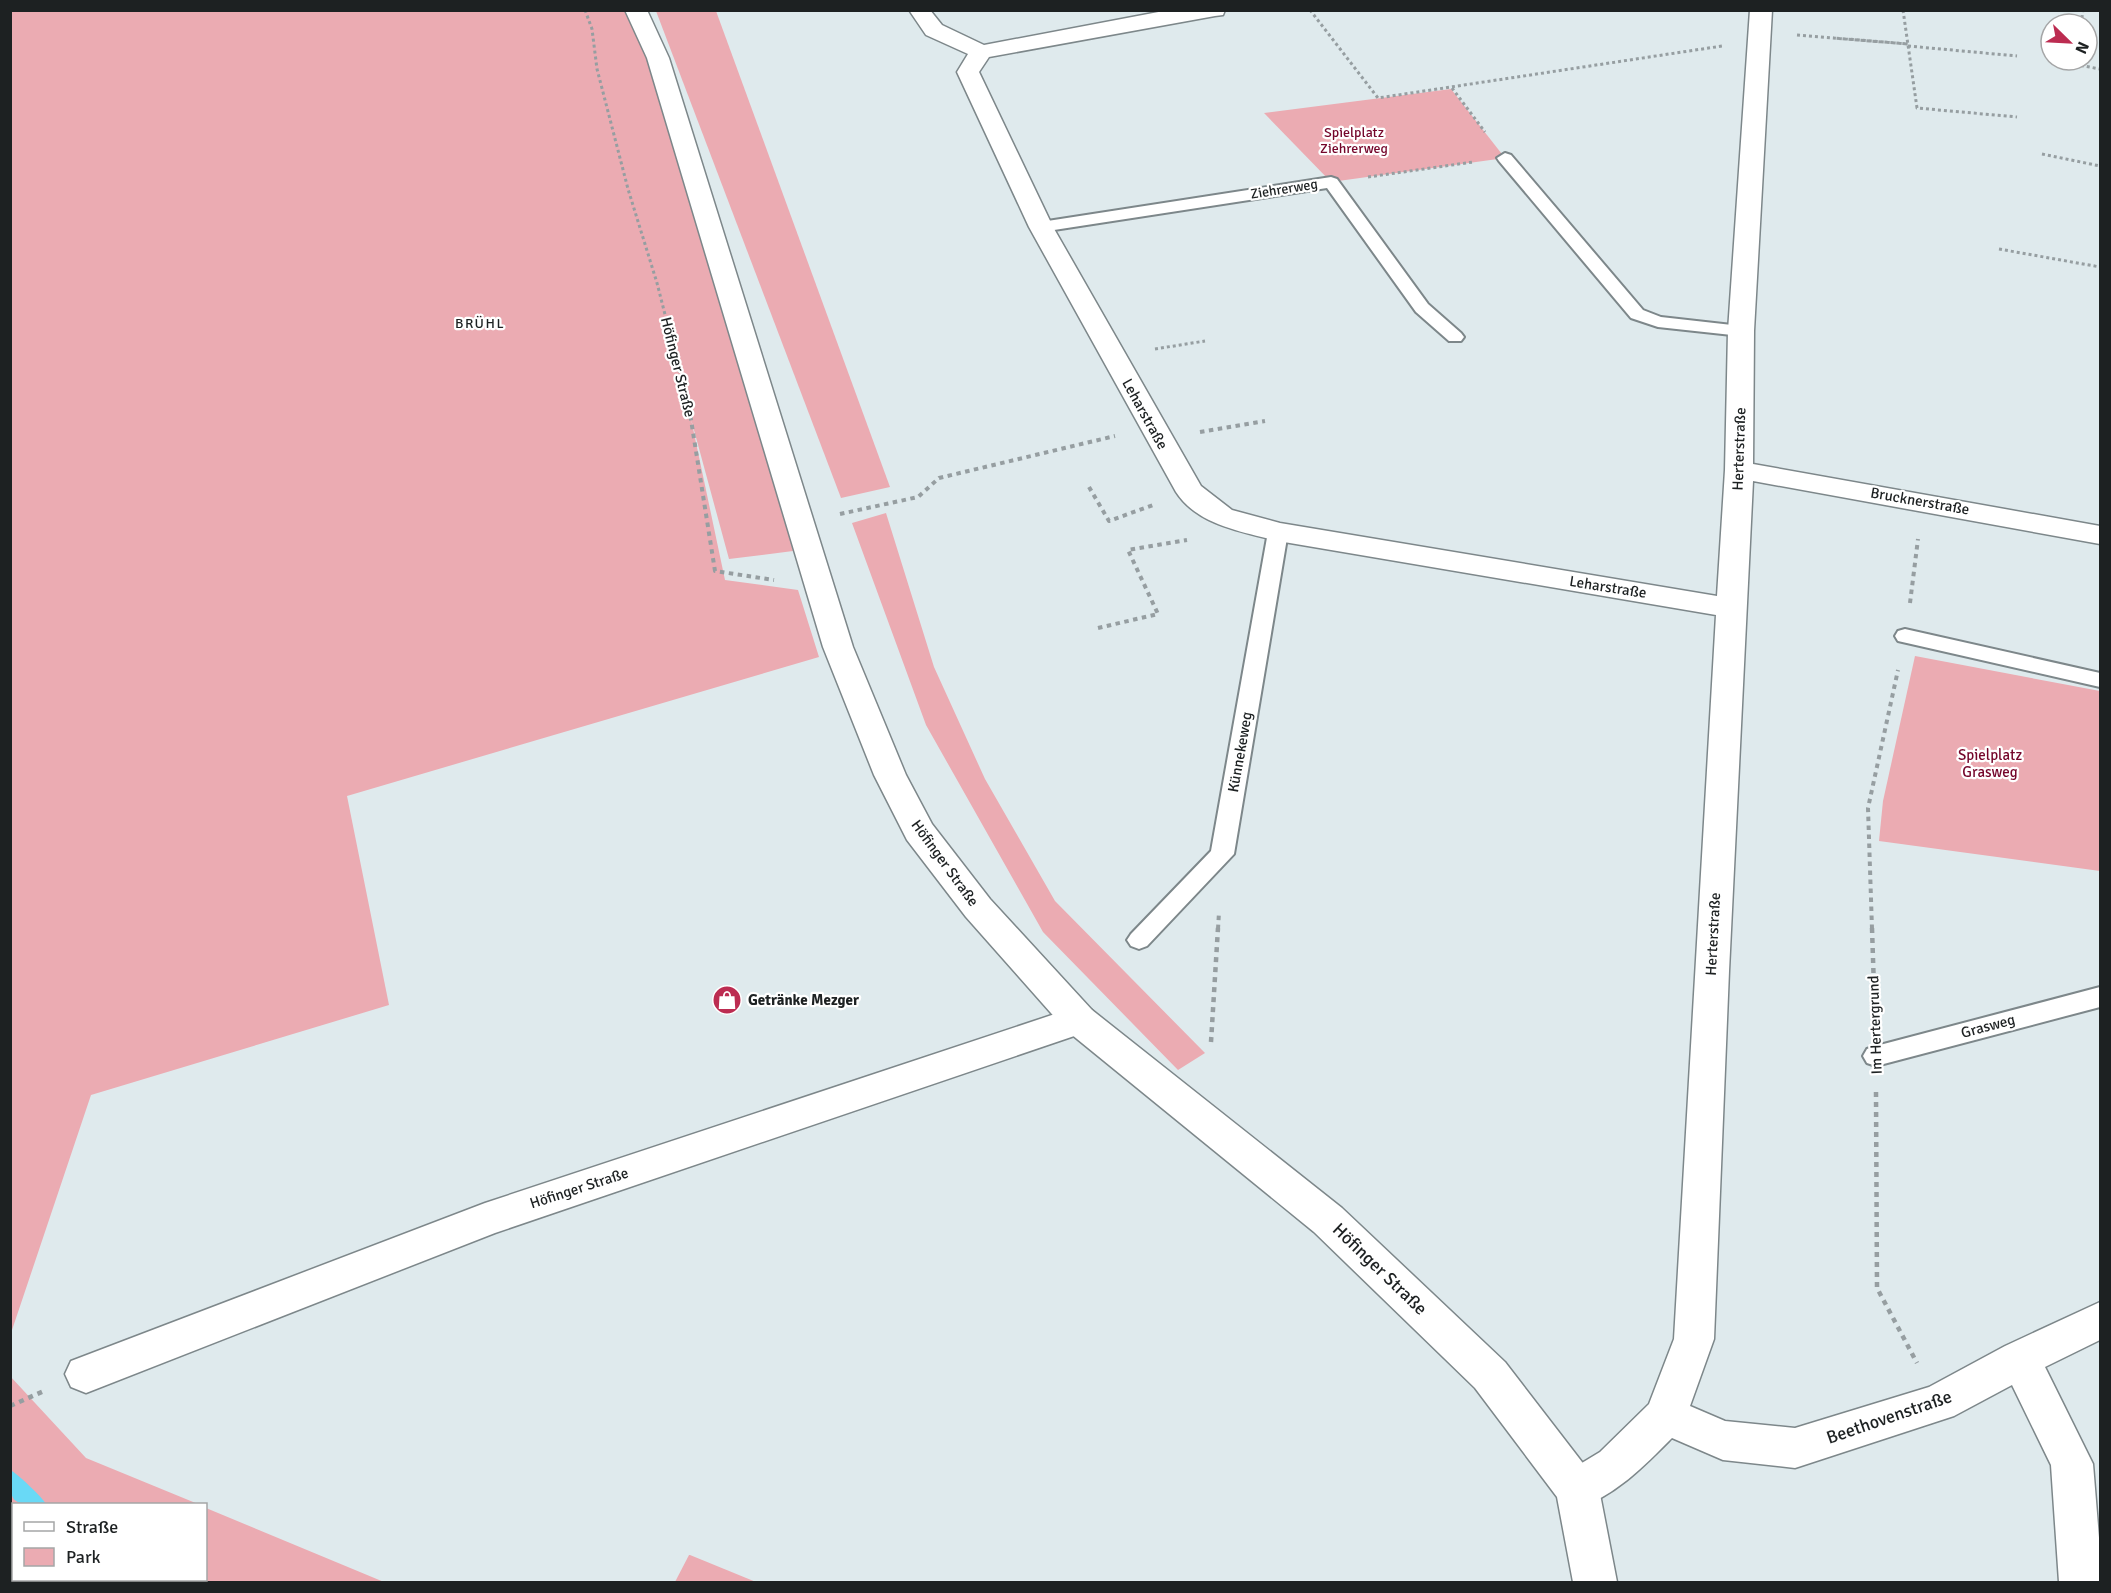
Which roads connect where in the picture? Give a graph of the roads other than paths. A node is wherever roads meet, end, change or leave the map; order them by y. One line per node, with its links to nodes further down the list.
1 (636, 10): 18 (street, Höfinger Straße)
2 (919, 10): 5 (street)
3 (1215, 10): 5 (street)
4 (1760, 30): 8 (street, Herterstraße)
5 (981, 52): 7 (street, Leharstraße)
6 (1505, 158): 8 (lane)
7 (1041, 227): 9 (lane, Ziehrerweg); 11 (street, Leharstraße)
8 (1741, 331): 10 (street, Herterstraße)
9 (1455, 337)
10 (1738, 470): 12 (street, Brucknerstraße); 13 (street, Herterstraße)
11 (1278, 532): 13 (street, Leharstraße); 16 (lane, Künnekeweg)
12 (2100, 535)
13 (1732, 608): 23 (street, Herterstraße)
14 (1905, 636): 15 (lane)
15 (2100, 680)
16 (1139, 940)
17 (2100, 997): 19 (lane, Grasweg)
18 (1079, 1020): 22 (street, Höfinger Straße); 24 (street, Höfinger Straße)
19 (1876, 1056)
20 (2100, 1320): 21 (street, Beethovenstraße)
21 (2020, 1359): 23 (street, Beethovenstraße); 26 (street)
22 (86, 1374)
23 (1666, 1416): 24 (street, Herterstraße)
24 (1577, 1489): 25 (street, Höfinger Straße)
25 (1595, 1582)
26 (2081, 1582)

